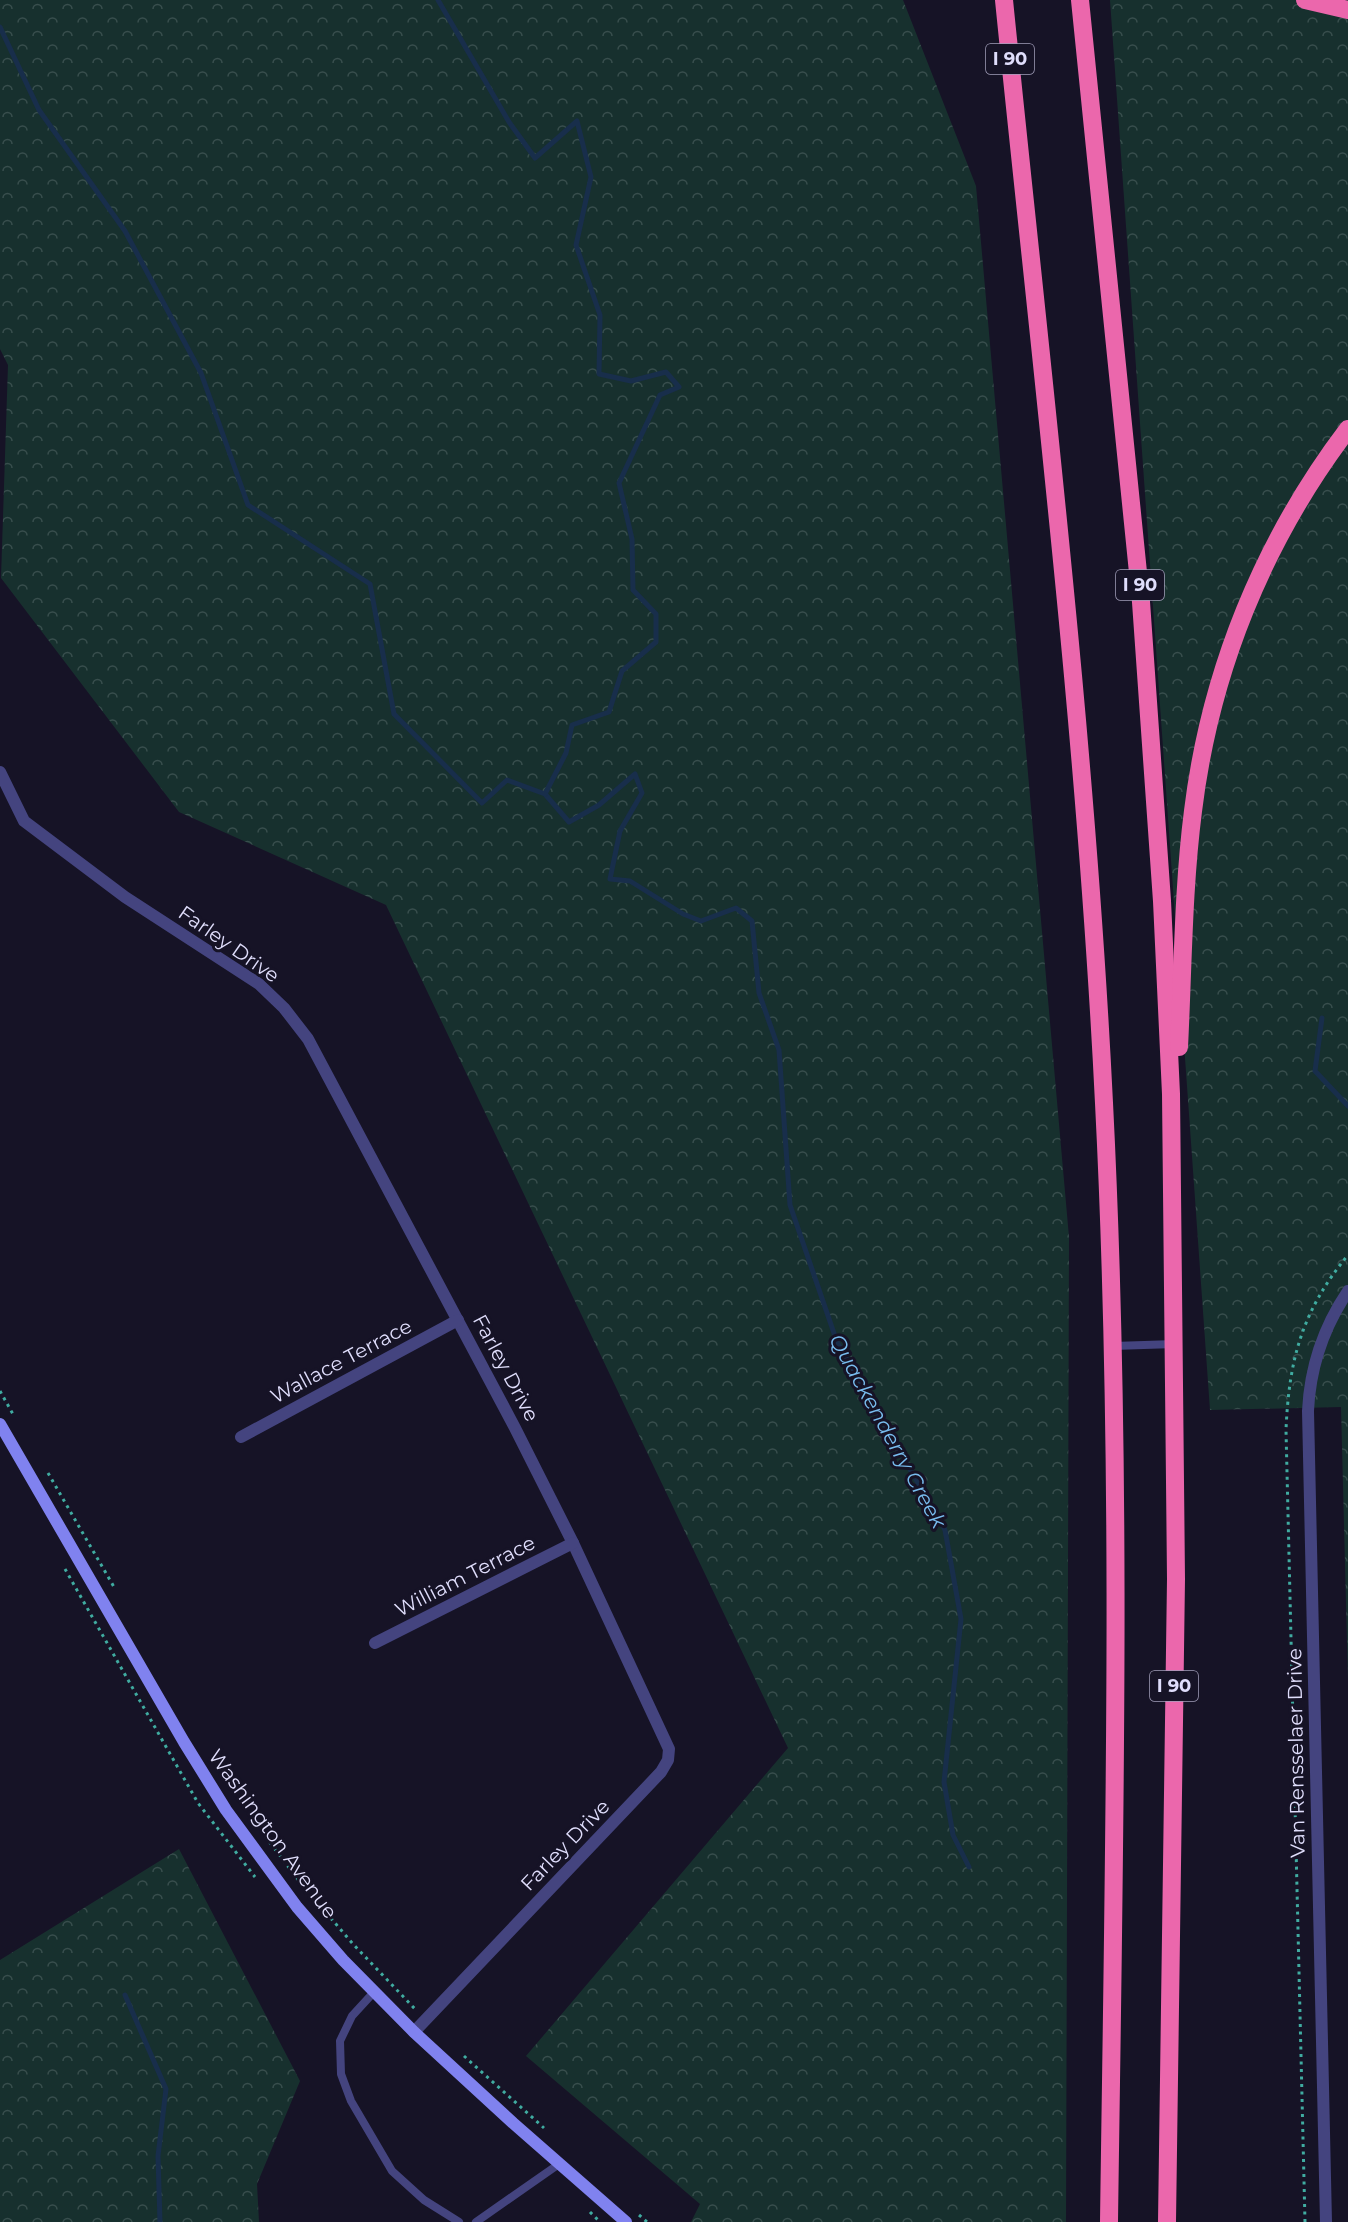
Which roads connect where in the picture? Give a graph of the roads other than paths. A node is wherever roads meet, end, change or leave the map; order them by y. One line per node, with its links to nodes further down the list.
1 (996, 0): 6 (highway)
2 (1004, 0): 6 (highway, I 90)
3 (1080, 0): 9 (highway, I 90)
4 (1305, 0): 5 (highway)
5 (1348, 10)
6 (1016, 118): 13 (highway, I 90)
7 (1348, 429): 9 (highway)
8 (0, 772): 11 (street, Farley Drive)
9 (1173, 1171): 12 (highway, I 90)
10 (1348, 1291): 26 (street, Van Rensselaer Drive)
11 (458, 1320): 15 (street, Wallace Terrace); 16 (street, Farley Drive)
12 (1175, 1344): 13 (lane); 25 (highway, I 90)
13 (1113, 1346): 24 (highway, I 90)
14 (0, 1424): 18 (street, Washington Avenue)
15 (241, 1437)
16 (573, 1544): 17 (street, William Terrace); 19 (street, Farley Drive)
17 (375, 1643)
18 (374, 1992): 19 (street, Washington Avenue); 21 (lane)
19 (414, 2032): 20 (street, Washington Avenue)
20 (559, 2163): 22 (lane); 23 (street, Washington Avenue)
21 (459, 2222)
22 (476, 2222)
23 (626, 2222)
24 (1109, 2222)
25 (1167, 2222)
26 (1326, 2222)

